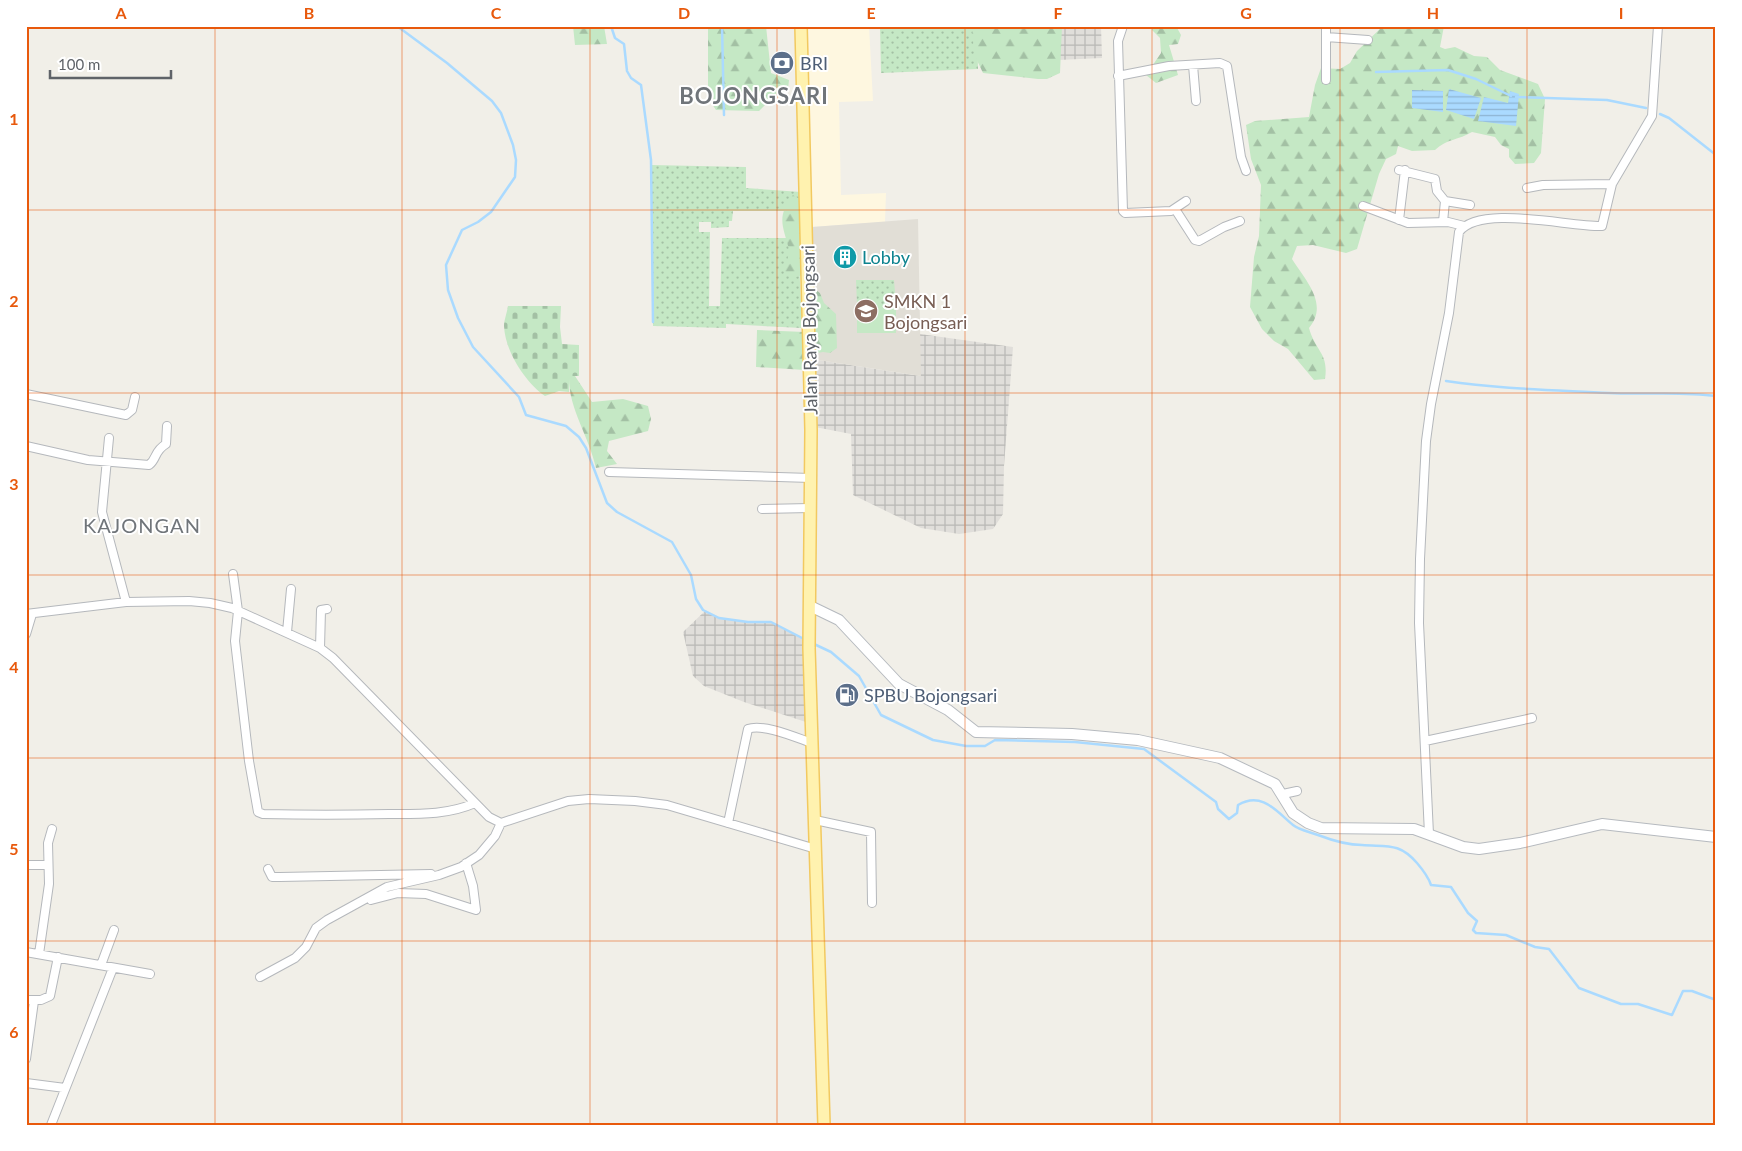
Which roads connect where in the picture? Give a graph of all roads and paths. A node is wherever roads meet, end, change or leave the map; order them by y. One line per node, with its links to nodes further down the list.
1 (801, 26): 30 (main road, Jalan Raya Bojongsari)
2 (1123, 26): 8 (street)
3 (1326, 26): 5 (street)
4 (1658, 26): 12 (street)
5 (1326, 37): 6 (street); 9 (street)
6 (1368, 40)
7 (1194, 65): 8 (street); 10 (street); 11 (street)
8 (1118, 76): 18 (street)
9 (1326, 80)
10 (1196, 101)
11 (1246, 171)
12 (1612, 184): 13 (street); 22 (street)
13 (1527, 188)
14 (1186, 201): 18 (street)
15 (1445, 201): 16 (street); 19 (street); 21 (street)
16 (1470, 205)
17 (1363, 206): 19 (street)
18 (1175, 209): 20 (street)
19 (1399, 220): 21 (street)
20 (1240, 221)
21 (1443, 222): 22 (street)
22 (1464, 226): 44 (street)
23 (26, 394): 24 (street)
24 (135, 397)
25 (167, 426): 28 (street)
26 (109, 438): 28 (street)
27 (26, 446): 28 (street)
28 (106, 462): 35 (street)
29 (609, 472): 30 (street)
30 (811, 478): 31 (main road, Jalan Raya Bojongsari)
31 (810, 508): 32 (street); 36 (main road, Jalan Raya Bojongsari)
32 (762, 509)
33 (233, 574): 38 (street)
34 (291, 589): 40 (street)
35 (126, 602): 38 (street); 39 (street)
36 (810, 606): 45 (main road, Jalan Raya Bojongsari); 47 (street)
37 (327, 609): 42 (street)
38 (238, 611): 40 (street); 48 (street)
39 (29, 614): 41 (street)
40 (287, 632): 42 (street)
41 (26, 634)
42 (320, 648): 48 (street)
43 (1532, 718): 44 (street)
44 (1425, 742): 53 (street)
45 (812, 744): 49 (main road, Jalan Raya Bojongsari); 51 (street)
46 (1297, 791): 47 (street)
47 (1285, 794): 53 (street)
48 (476, 803): 50 (street)
49 (815, 820): 55 (main road, Jalan Raya Bojongsari); 62 (street)
50 (501, 822): 51 (street); 56 (street)
51 (728, 823): 55 (street)
52 (52, 829): 58 (street)
53 (1429, 834): 54 (street)
54 (1716, 837)
55 (816, 849): 76 (main road, Jalan Raya Bojongsari)
56 (466, 863): 60 (street); 61 (street)
57 (26, 865): 58 (street)
58 (46, 865): 65 (street)
59 (268, 869): 60 (street)
60 (439, 875): 61 (street)
61 (362, 903): 70 (street)
62 (872, 903)
63 (114, 930): 67 (street)
64 (26, 952): 65 (street)
65 (39, 954): 66 (street)
66 (58, 957): 67 (street); 71 (street)
67 (101, 965): 68 (street)
68 (113, 968): 69 (street); 74 (street)
69 (150, 974)
70 (260, 977)
71 (30, 1001): 72 (street)
72 (26, 1059)
73 (26, 1083): 74 (street)
74 (65, 1088): 75 (street)
75 (51, 1125)
76 (824, 1125)

